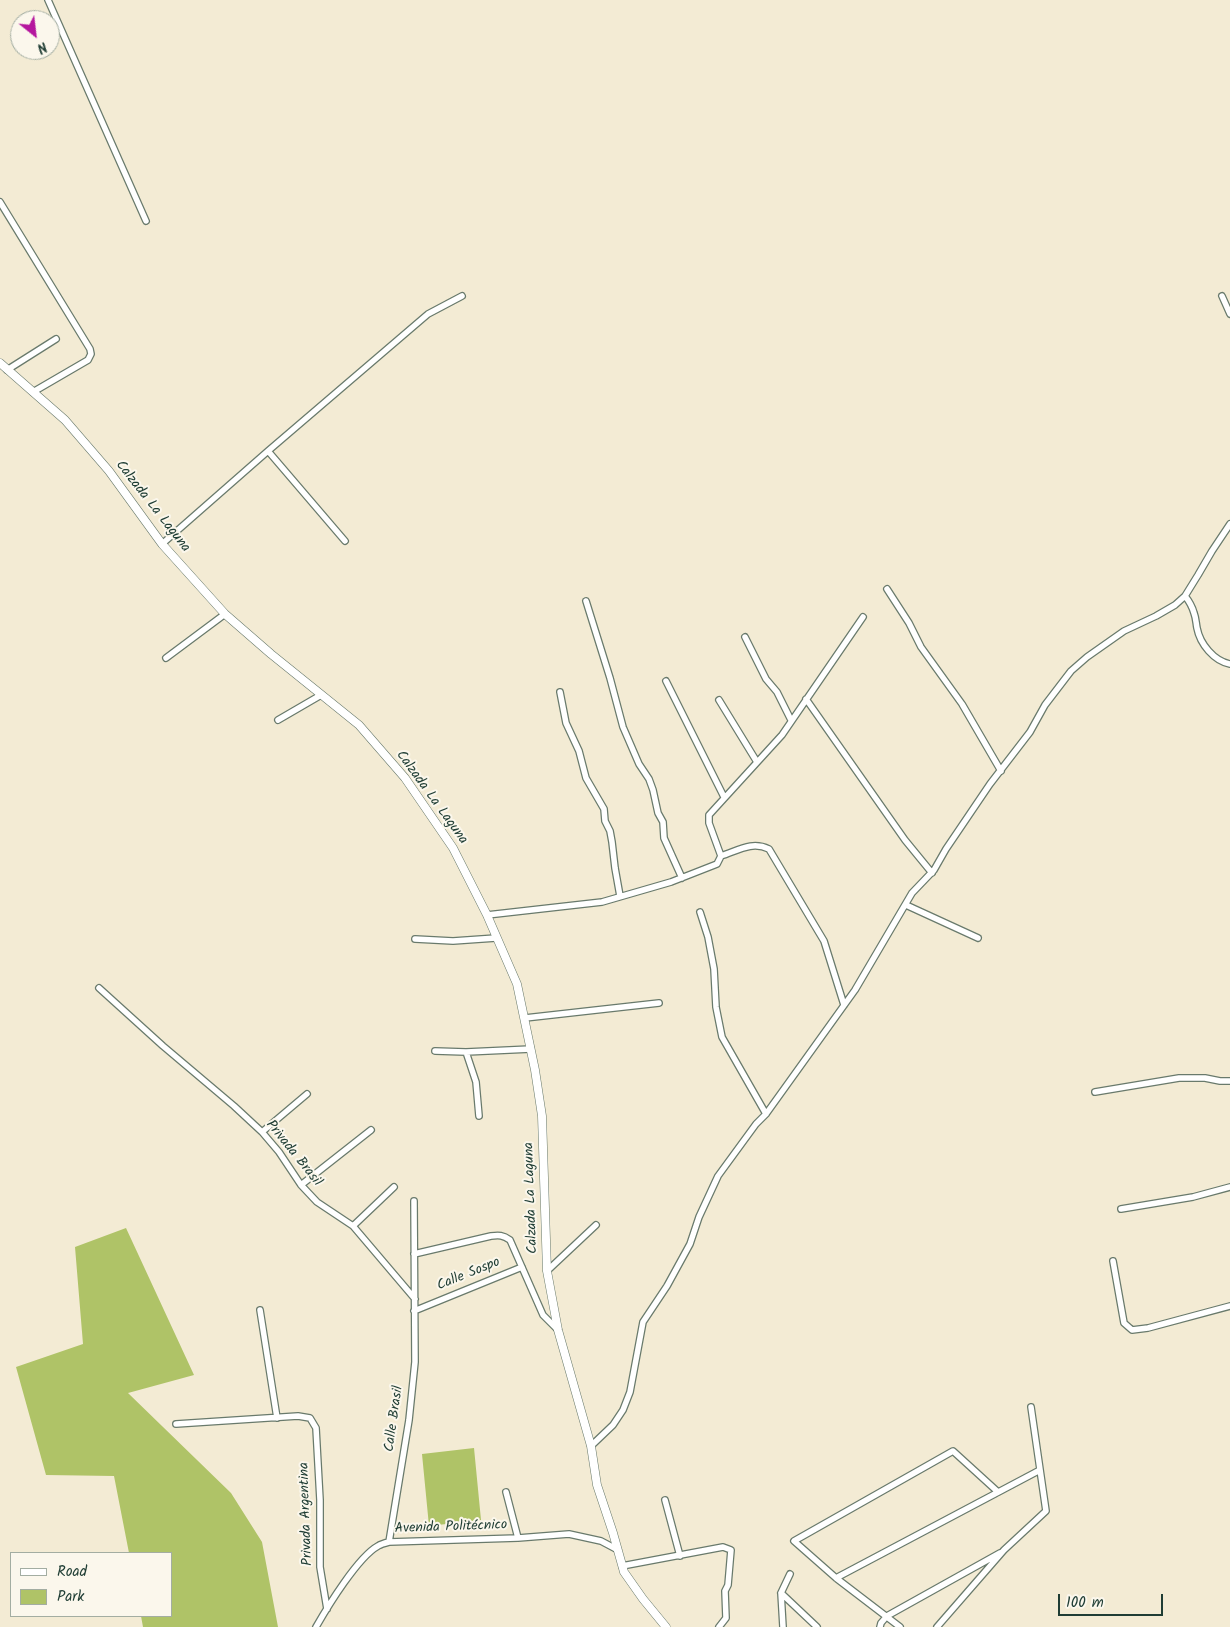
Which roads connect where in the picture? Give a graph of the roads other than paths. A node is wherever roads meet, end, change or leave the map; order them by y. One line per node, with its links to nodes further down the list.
1 (48, 0): 3 (street)
2 (0, 202): 10 (street)
3 (146, 221)
4 (462, 296): 11 (street)
5 (1222, 296): 6 (street)
6 (1230, 314)
7 (56, 339): 9 (street)
8 (0, 363): 9 (street, Calzada La Laguna)
9 (7, 370): 10 (street, Calzada La Laguna)
10 (33, 392): 14 (street, Calzada La Laguna)
11 (268, 451): 13 (street); 14 (street)
12 (1230, 524): 16 (street)
13 (345, 541)
14 (162, 544): 18 (street, Calzada La Laguna)
15 (887, 589): 31 (street)
16 (1185, 596): 22 (street); 31 (street)
17 (586, 600): 35 (street)
18 (225, 614): 21 (street); 25 (street, Calzada La Laguna)
19 (863, 617): 26 (street)
20 (745, 637): 29 (street)
21 (166, 658)
22 (1230, 664)
23 (666, 681): 32 (street)
24 (560, 692): 36 (street)
25 (321, 694): 28 (street); 39 (street, Calzada La Laguna)
26 (806, 699): 29 (street); 34 (street)
27 (719, 700): 30 (street)
28 (278, 720)
29 (792, 720): 30 (street)
30 (757, 762): 32 (street)
31 (1001, 771): 34 (street)
32 (724, 797): 33 (street)
33 (721, 856): 35 (street); 45 (street)
34 (932, 872): 37 (street)
35 (682, 878): 36 (street)
36 (620, 896): 39 (street)
37 (906, 906): 41 (street); 45 (street)
38 (700, 912): 53 (street)
39 (486, 915): 40 (street, Calzada La Laguna)
40 (496, 938): 42 (street); 46 (street, Calzada La Laguna)
41 (978, 938)
42 (414, 939)
43 (98, 988): 56 (street, Privada Brasil)
44 (659, 1002): 46 (street)
45 (844, 1005): 53 (street)
46 (525, 1018): 47 (street, Calzada La Laguna)
47 (531, 1049): 49 (street); 67 (street, Calzada La Laguna)
48 (435, 1051): 49 (street)
49 (466, 1052): 54 (street)
50 (1230, 1081): 51 (street)
51 (1095, 1092)
52 (307, 1094): 56 (street)
53 (766, 1114): 76 (street)
54 (479, 1116)
55 (371, 1130): 57 (street)
56 (262, 1132): 57 (street, Privada Brasil)
57 (301, 1185): 63 (street, Privada Brasil)
58 (394, 1187): 63 (street)
59 (1230, 1187): 61 (street)
60 (414, 1202): 64 (street, Calle Brasil)
61 (1121, 1209)
62 (596, 1225): 67 (street)
63 (353, 1226): 68 (street, Privada Brasil)
64 (414, 1254): 66 (street); 68 (street, Calle Brasil)
65 (1113, 1262): 69 (street)
66 (522, 1266): 71 (street, Calle Sospo); 72 (street, Calle Sospo)
67 (547, 1271): 72 (street, Calzada La Laguna)
68 (415, 1299): 71 (street, Calle Brasil)
69 (1230, 1306)
70 (260, 1310): 74 (street)
71 (414, 1311): 82 (street, Calle Brasil)
72 (558, 1330): 76 (street, Calzada La Laguna)
73 (1031, 1407): 77 (street)
74 (277, 1418): 75 (street); 90 (street, Privada Argentina)
75 (176, 1424)
76 (591, 1446): 83 (street, Calzada La Laguna)
77 (1040, 1470): 79 (street); 84 (street)
78 (506, 1492): 81 (street)
79 (998, 1492): 88 (street); 88 (street)
80 (665, 1500): 85 (street)
81 (518, 1538): 82 (street, Avenida Politécnico); 83 (street, Avenida Politécnico)
82 (389, 1542): 90 (street, Avenida Politécnico)
83 (618, 1550): 86 (street, Calzada La Laguna)
84 (1004, 1550): 91 (street); 99 (street)
85 (680, 1556): 86 (street); 94 (street)
86 (622, 1566): 93 (street, Calzada La Laguna)
87 (790, 1574): 89 (street)
88 (836, 1578): 91 (street)
89 (781, 1593): 95 (street); 96 (street)
90 (326, 1609): 92 (street, Avenida Politécnico)
91 (887, 1616): 97 (street); 98 (street)
92 (316, 1627)
93 (666, 1627)
94 (719, 1627)
95 (783, 1627)
96 (817, 1627)
97 (880, 1627)
98 (900, 1627)
99 (937, 1627)

